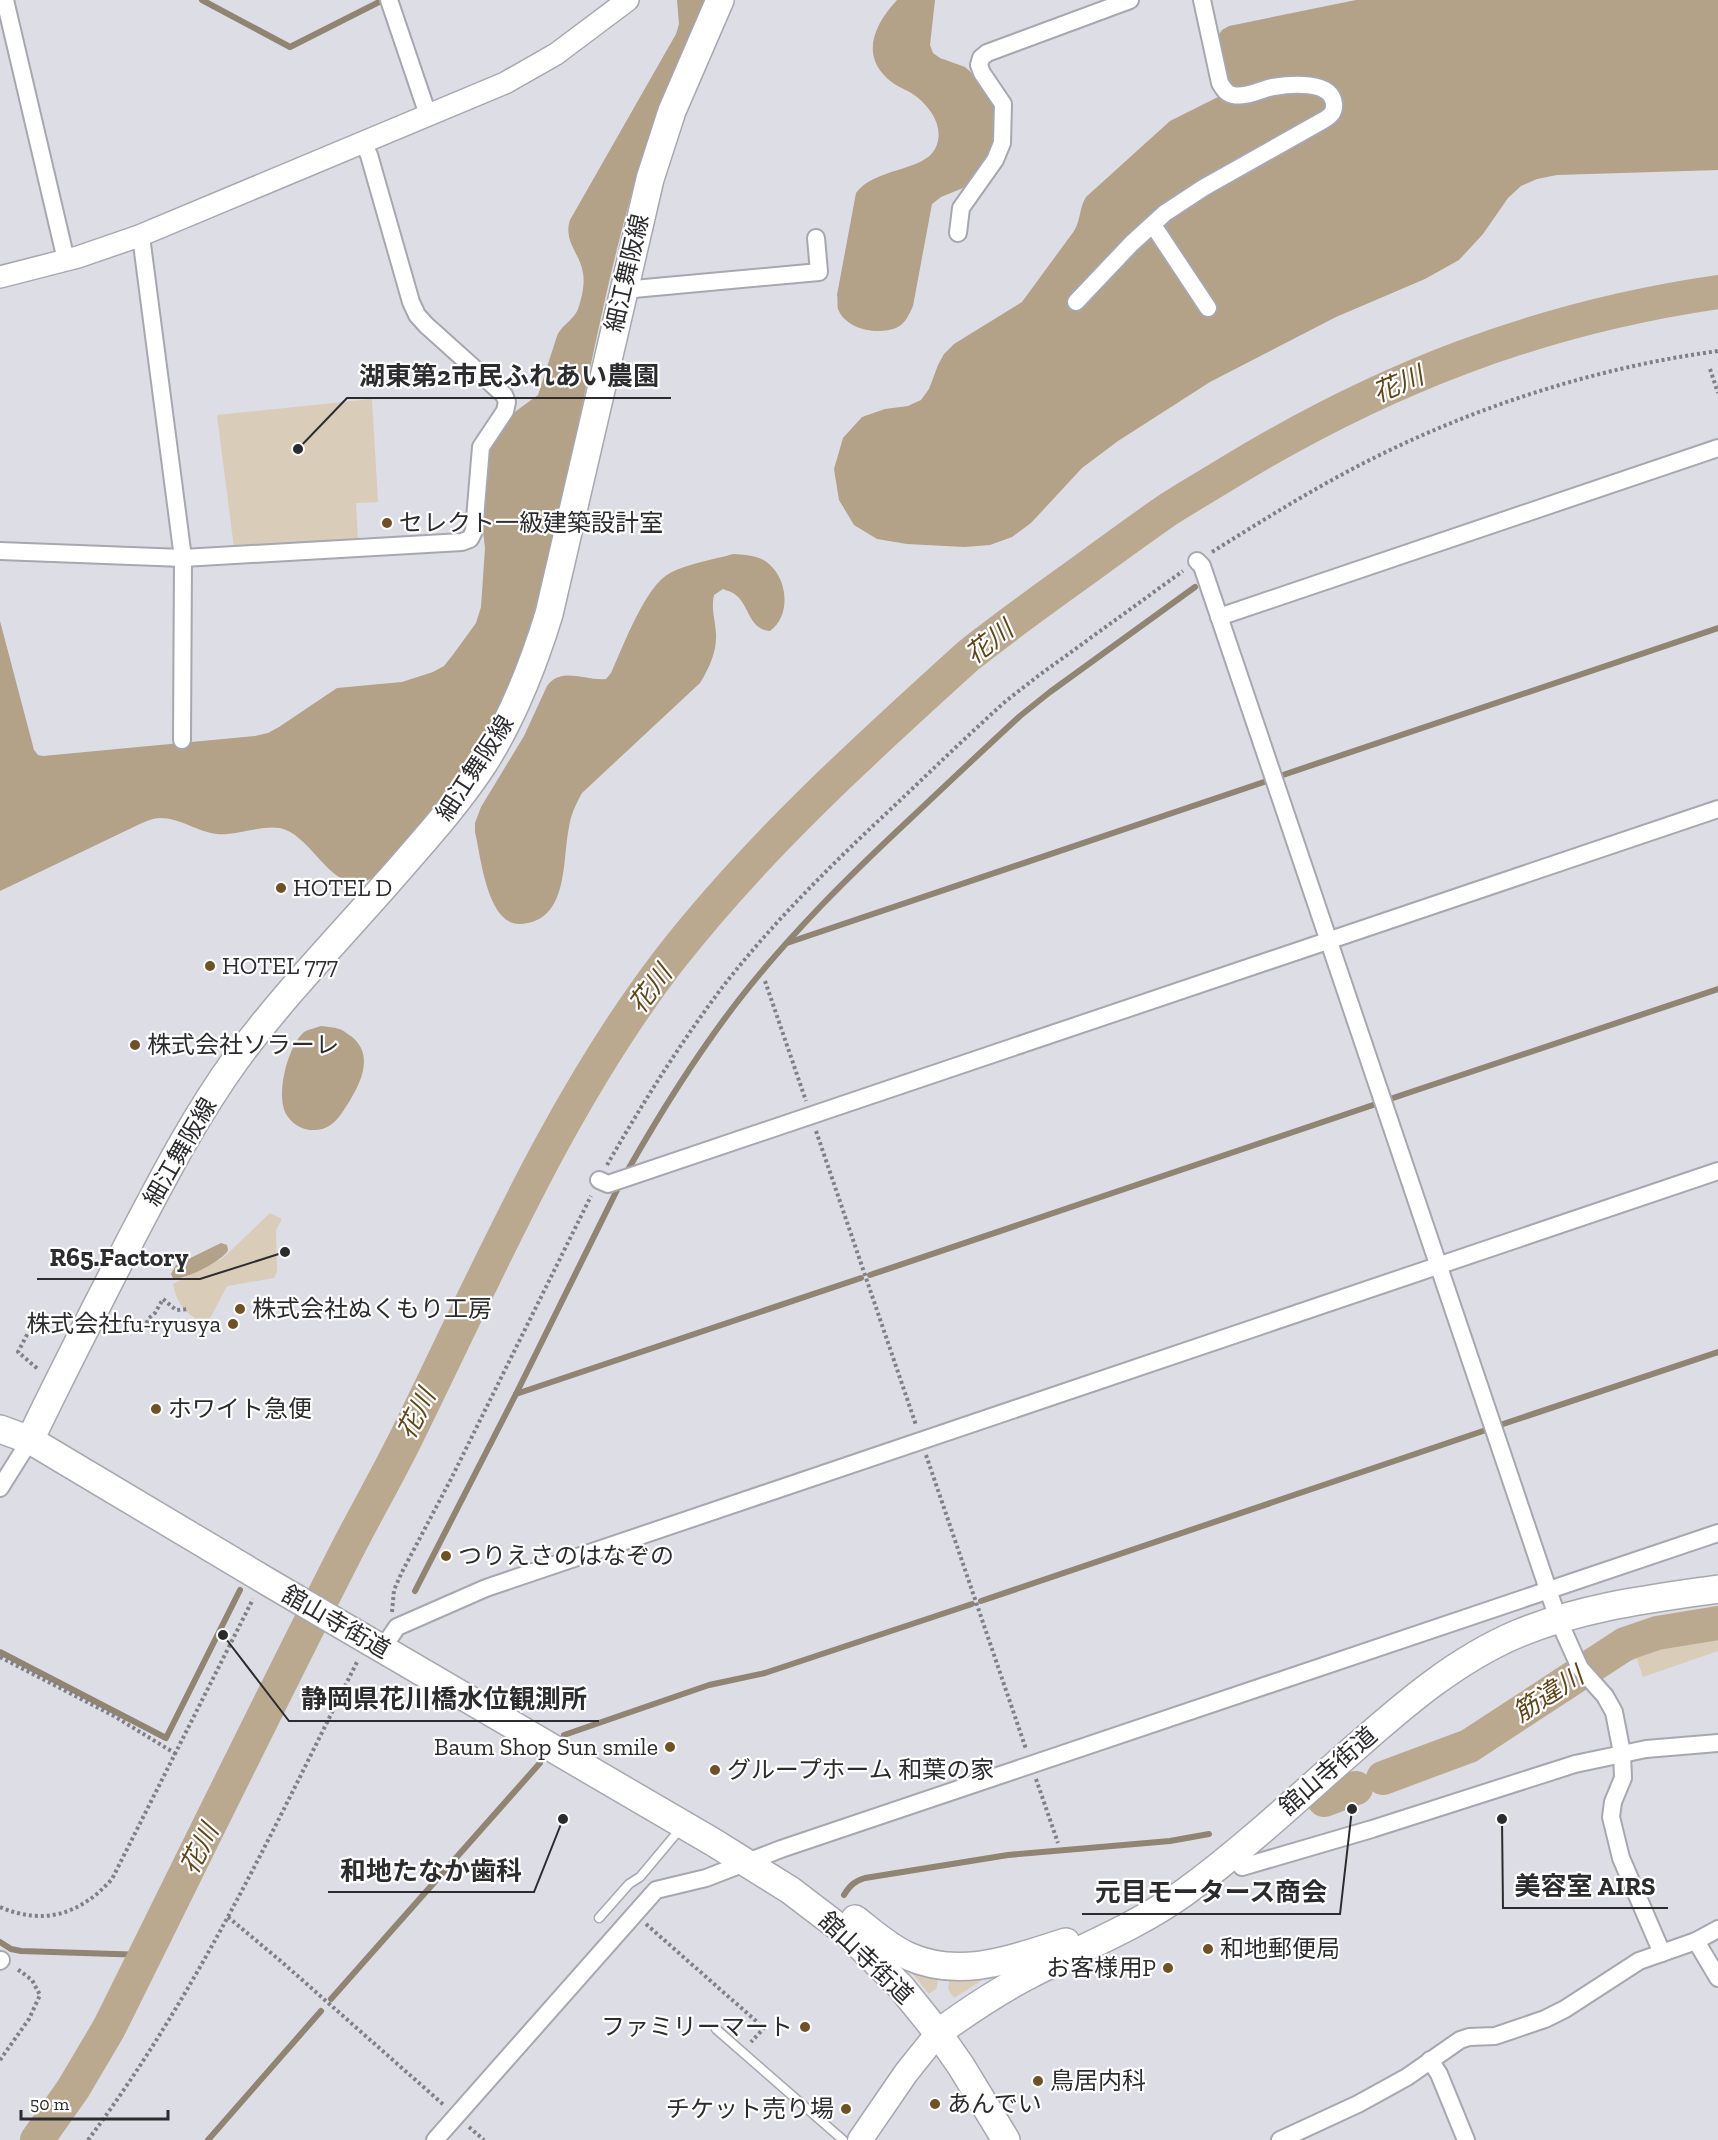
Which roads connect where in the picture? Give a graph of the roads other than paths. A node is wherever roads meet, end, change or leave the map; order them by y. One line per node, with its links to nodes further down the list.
1 (5, 0): 13 (street)
2 (389, 0): 7 (street)
3 (628, 0): 7 (street)
4 (720, 0): 15 (main road, 細江舞阪線)
5 (1130, 0): 10 (street)
6 (1202, 0): 9 (street)
7 (428, 115): 8 (street)
8 (363, 142): 11 (street); 20 (street)
9 (1153, 225): 16 (street); 17 (street)
10 (958, 233)
11 (139, 236): 13 (street); 20 (street)
12 (816, 238): 15 (street)
13 (66, 260): 14 (street)
14 (0, 277)
15 (622, 290): 30 (main road, 細江舞阪線)
16 (1076, 302)
17 (1208, 308)
18 (1718, 448): 22 (street)
19 (0, 551): 20 (street)
20 (183, 558): 23 (street)
21 (1197, 561): 22 (street)
22 (1219, 617): 25 (street)
23 (182, 740)
24 (1718, 809): 25 (street)
25 (1328, 941): 27 (street); 28 (street)
26 (1718, 1171): 28 (street)
27 (599, 1180)
28 (1438, 1265): 34 (street); 36 (street)
29 (0, 1429): 30 (main road, 舘山寺街道)
30 (30, 1440): 31 (street); 36 (main road, 舘山寺街道)
31 (0, 1488)
32 (1718, 1533): 34 (street)
33 (1718, 1589): 35 (main road, 舘山寺街道)
34 (1548, 1590): 35 (street); 41 (street)
35 (1558, 1619): 38 (street); 40 (main road, 舘山寺街道)
36 (378, 1639): 39 (main road, 舘山寺街道)
37 (1718, 1743): 38 (street)
38 (1622, 1753): 40 (street); 46 (street)
39 (683, 1825): 41 (main road, 舘山寺街道); 42 (lane)
40 (1232, 1854): 43 (main road, 舘山寺街道)
41 (746, 1862): 43 (main road); 49 (main road, 舘山寺街道); 51 (street)
42 (599, 1918)
43 (1138, 1921): 49 (main road, 舘山寺街道)
44 (1718, 1929): 45 (street)
45 (1696, 1941): 46 (street); 47 (street)
46 (1662, 1953): 50 (street)
47 (1718, 1978)
48 (716, 2029): 52 (lane)
49 (938, 2033): 53 (main road); 54 (main road)
50 (1430, 2060): 55 (street); 56 (street)
51 (435, 2140)
52 (843, 2140)
53 (860, 2140)
54 (1006, 2140)
55 (1280, 2140)
56 (1466, 2140)

